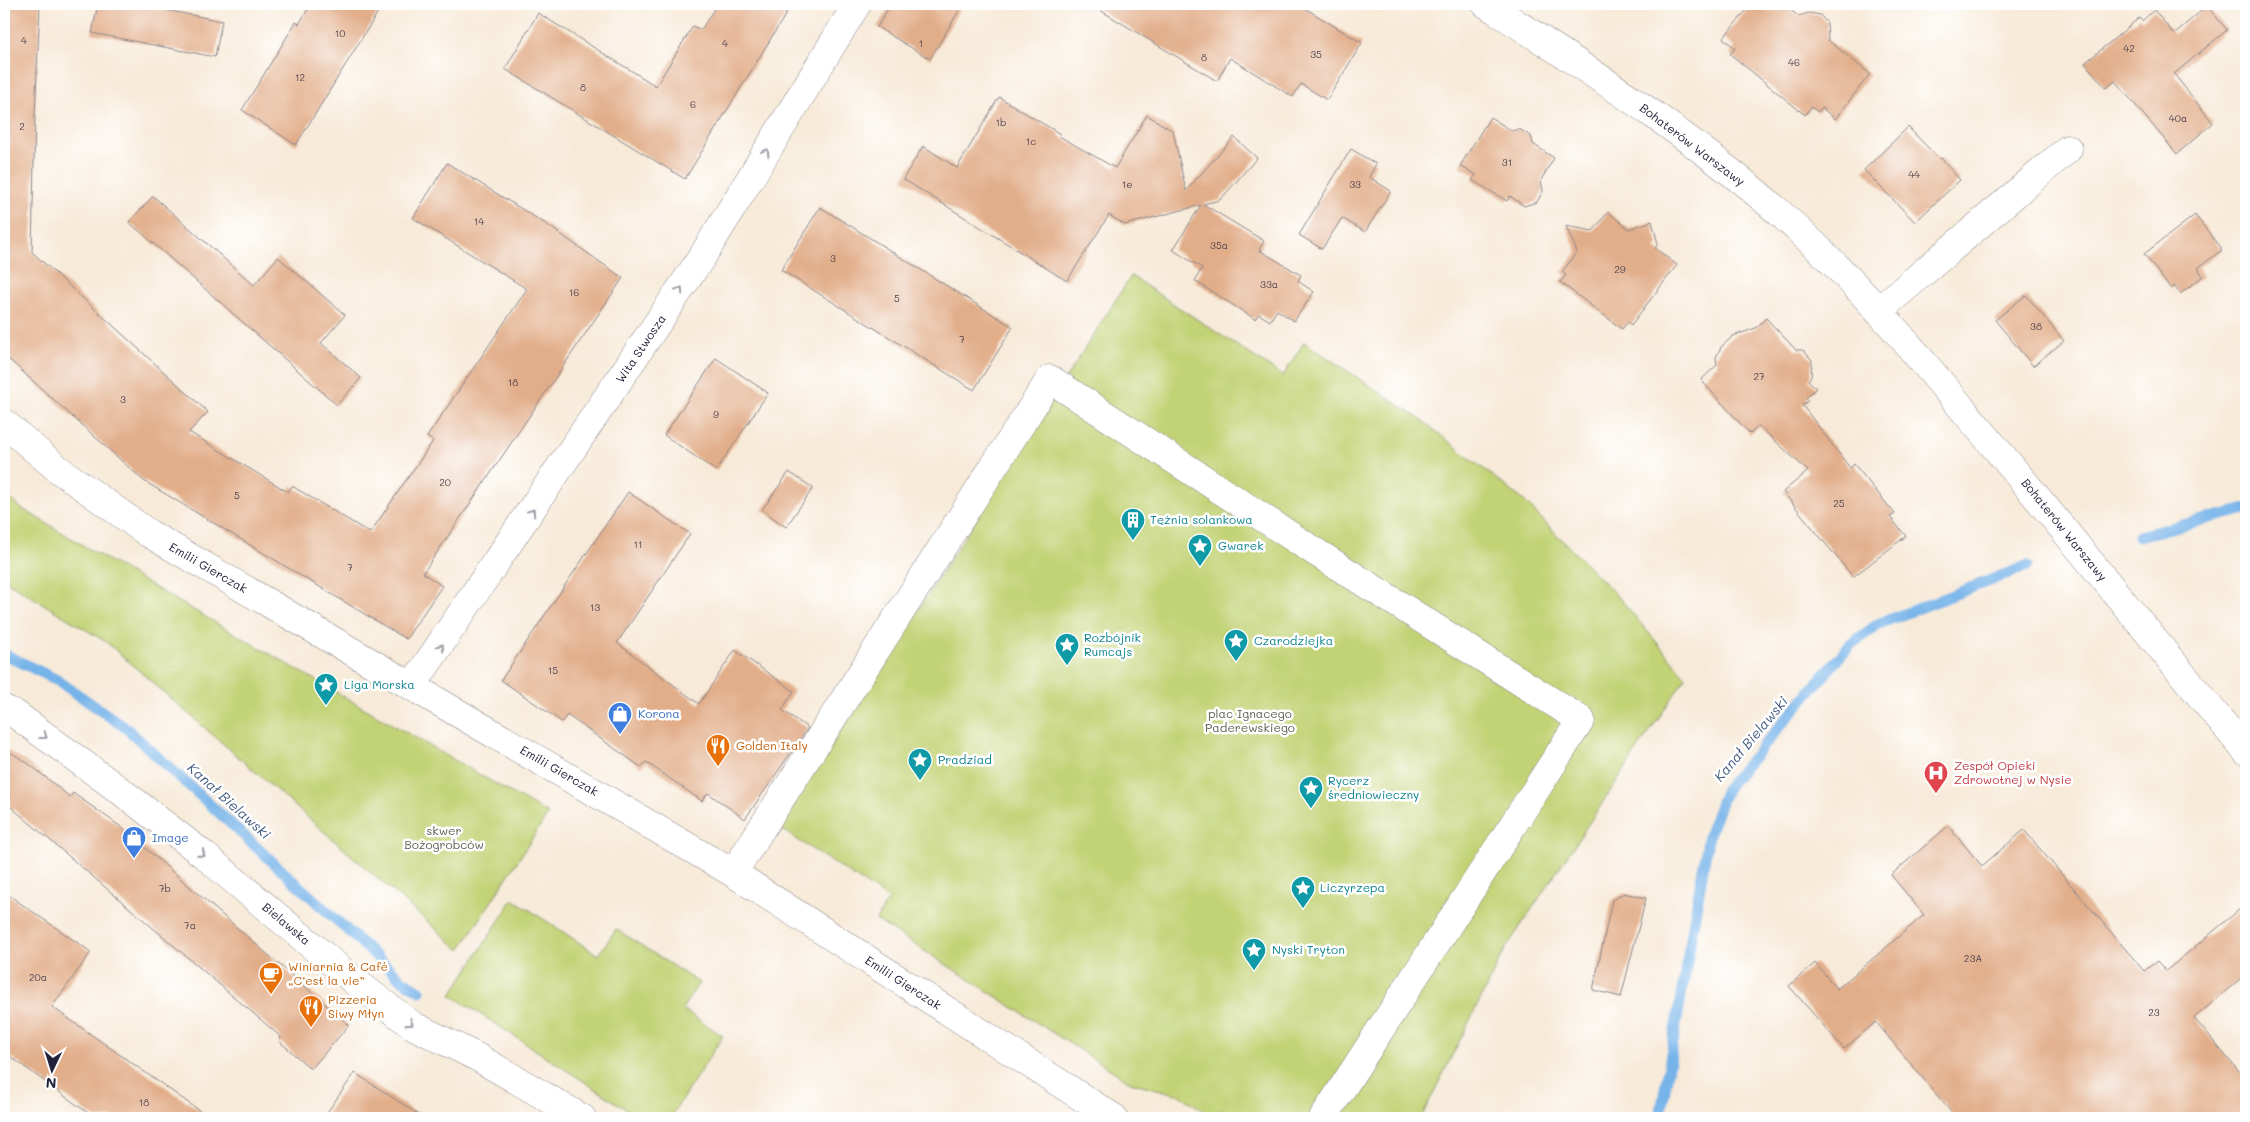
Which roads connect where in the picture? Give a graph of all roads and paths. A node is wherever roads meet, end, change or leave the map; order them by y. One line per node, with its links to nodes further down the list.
1 (857, 4): 6 (street, Wita Stwosza, one-way to 1)
2 (1486, 4): 4 (street, Bohaterów Warszawy)
3 (2068, 149): 4 (street)
4 (1878, 311): 8 (street, Bohaterów Warszawy)
5 (4, 423): 6 (street, Emilii Gierczak)
6 (412, 686): 9 (street, Emilii Gierczak)
7 (4, 709): 10 (street, Bielawska, one-way to 10)
8 (2246, 751)
9 (733, 873): 11 (street, Emilii Gierczak); 12 (street)
10 (582, 1118)
11 (1114, 1118)
12 (1323, 1118)

